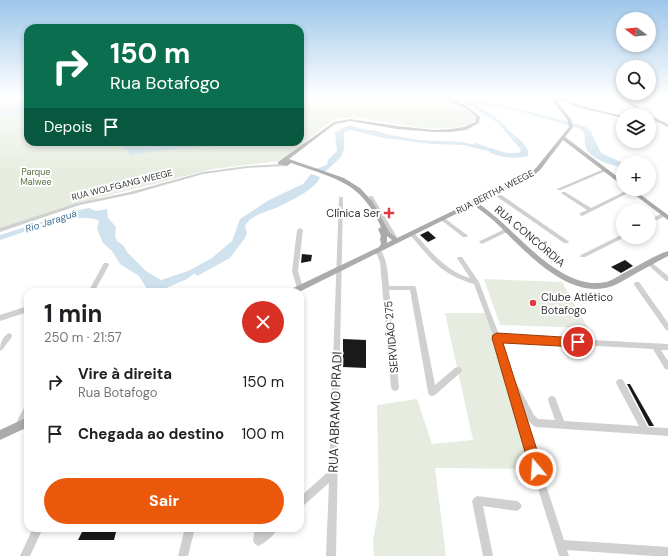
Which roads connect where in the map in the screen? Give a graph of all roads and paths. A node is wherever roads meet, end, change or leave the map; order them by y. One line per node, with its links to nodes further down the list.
1 (334, 123): 8 (main road)
2 (373, 123): 3 (main road)
3 (477, 123)
4 (570, 123): 7 (main road, RUA BERTHA WEEGE)
5 (656, 123): 6 (main road)
6 (668, 126)
7 (562, 140): 9 (main road); 11 (main road, RUA BERTHA WEEGE)
8 (286, 161): 22 (street, RUA WOLFGANG WEEGE); 28 (main road)
9 (606, 170): 10 (main road); 17 (street)
10 (616, 178)
11 (495, 193): 16 (main road, RUA BERTHA WEEGE); 30 (street)
12 (619, 196): 17 (street)
13 (639, 196): 19 (main road)
14 (370, 197): 28 (street, SERVIDÃO 275)
15 (341, 198): 36 (street, RUA ABRAMO PRADI)
16 (474, 203): 20 (main road, RUA BERTHA WEEGE); 24 (main road, RUA CONCÓRDIA)
17 (591, 210): 18 (street)
18 (582, 214)
19 (666, 217): 21 (street)
20 (443, 218): 25 (main road, RUA BERTHA WEEGE); 26 (street)
21 (656, 220)
22 (0, 230)
23 (300, 230): 41 (street)
24 (507, 230): 29 (street); 34 (main road, RUA CONCÓRDIA)
25 (412, 234): 28 (main road, RUA BERTHA WEEGE); 38 (street)
26 (465, 236)
27 (616, 240): 32 (street)
28 (387, 242): 36 (main road, RUA BERTHA WEEGE); 42 (street, SERVIDÃO 275)
29 (482, 242)
30 (566, 242)
31 (668, 253): 34 (main road, RUA CONCÓRDIA)
32 (583, 256)
33 (460, 258): 38 (street)
34 (649, 263): 37 (street)
35 (106, 265): 40 (street)
36 (340, 269): 41 (main road, RUA BERTHA WEEGE); 64 (street, RUA ABRAMO PRADI)
37 (668, 279)
38 (476, 282): 47 (street)
39 (637, 284): 45 (street)
40 (93, 288)
41 (300, 288)
42 (386, 288): 52 (street); 55 (street, SERVIDÃO 275)
43 (24, 310): 44 (street)
44 (0, 318)
45 (668, 328)
46 (9, 336): 50 (street)
47 (497, 338): 48 (street); 53 (street)
48 (654, 346): 49 (street); 51 (street)
49 (668, 347)
50 (0, 348)
51 (668, 367)
52 (458, 370)
53 (508, 375): 59 (street); 71 (street)
54 (620, 383): 61 (street)
55 (395, 387)
56 (552, 400): 59 (street)
57 (24, 417): 60 (street)
58 (24, 424): 60 (main road)
59 (561, 425): 61 (street)
60 (19, 426): 63 (main road)
61 (646, 431): 62 (street)
62 (668, 432)
63 (0, 435)
64 (333, 473): 65 (street); 75 (street, RUA ABRAMO PRADI)
65 (304, 499)
66 (517, 506): 76 (street)
67 (36, 532): 73 (street)
68 (189, 532): 74 (street)
69 (259, 532): 70 (street)
70 (269, 532)
71 (561, 545): 72 (street); 77 (street)
72 (668, 552)
73 (25, 556)
74 (183, 556)
75 (331, 556)
76 (488, 556)
77 (564, 556)

